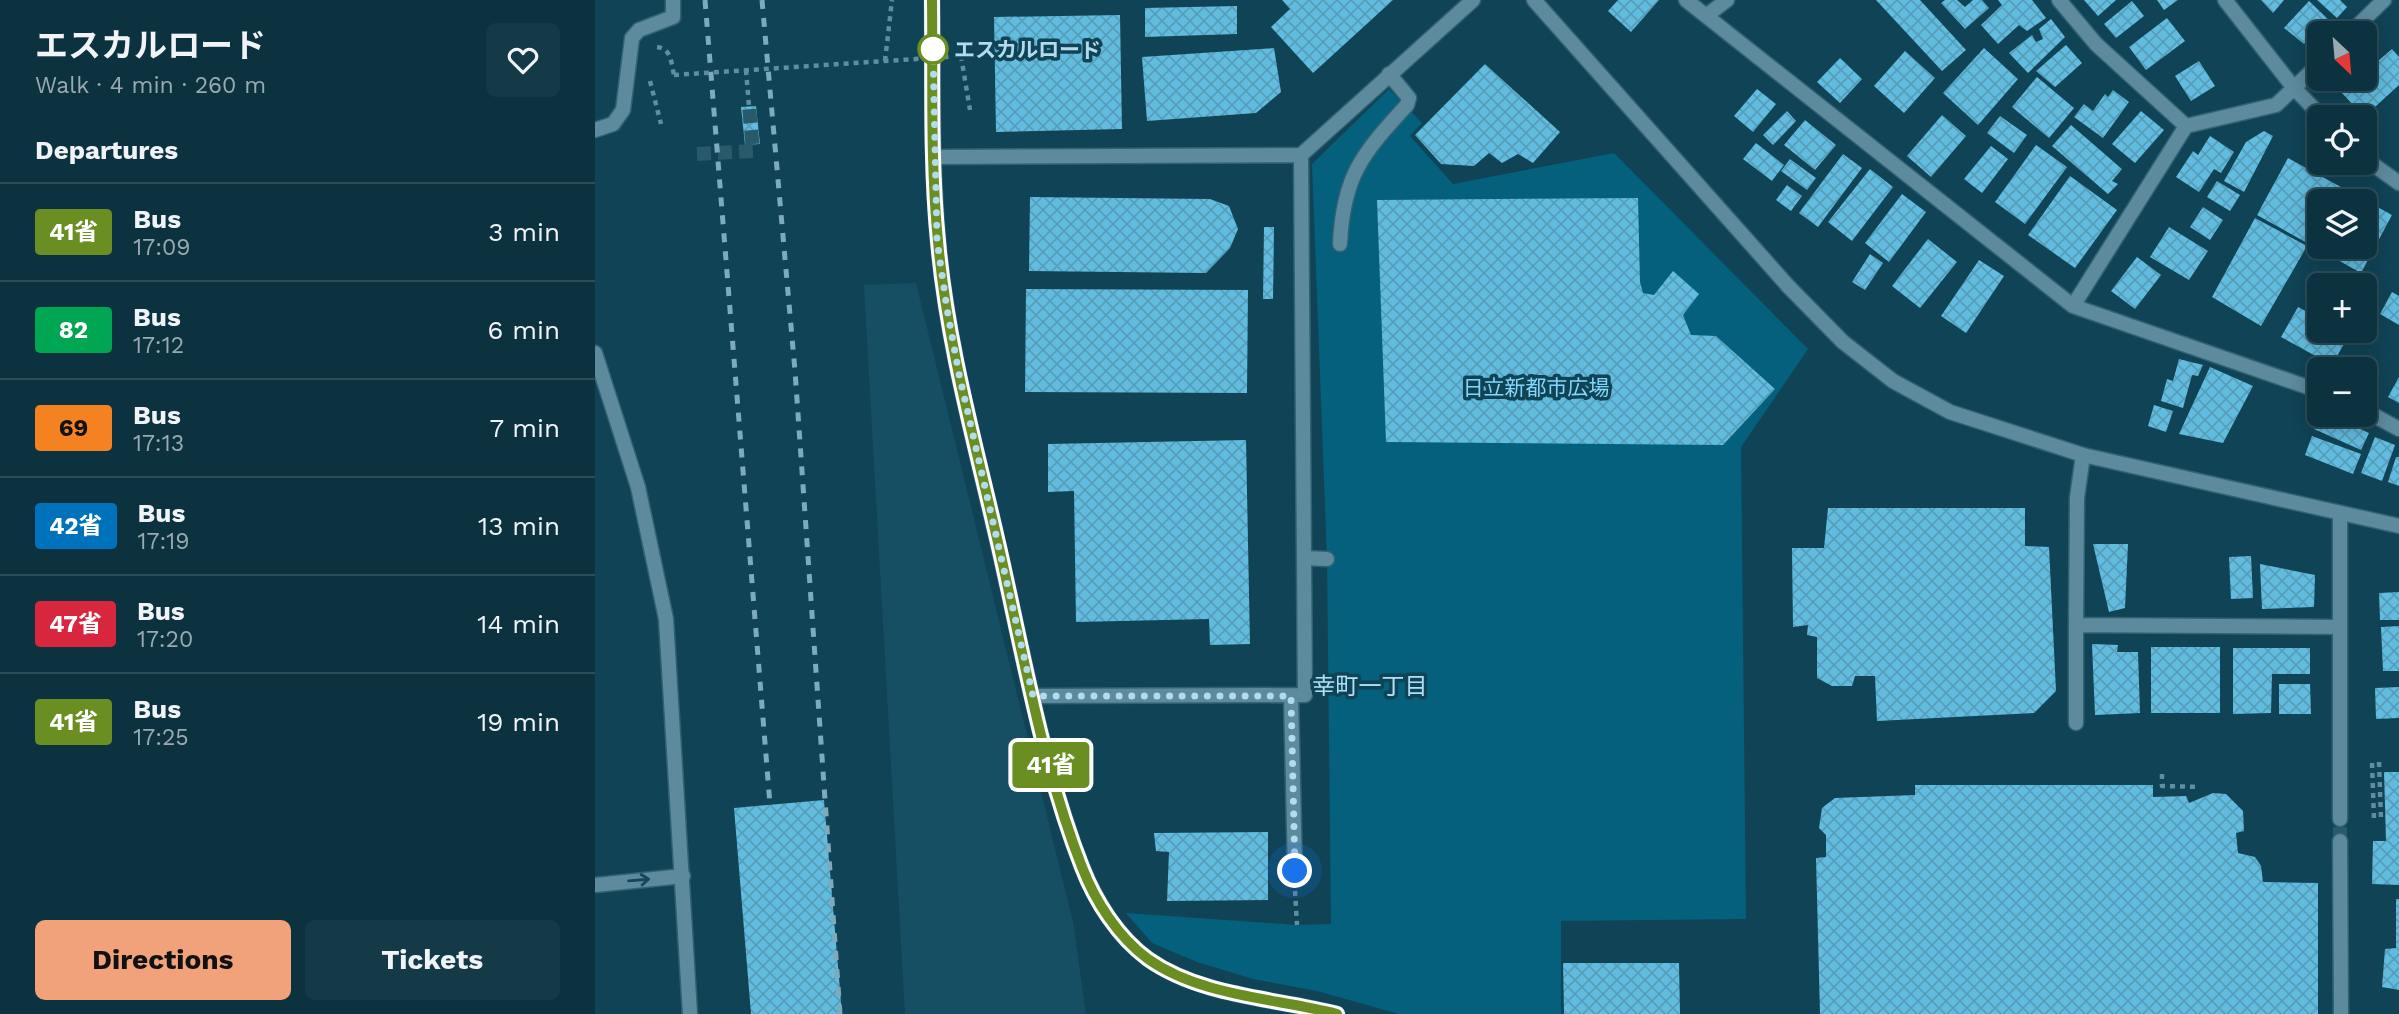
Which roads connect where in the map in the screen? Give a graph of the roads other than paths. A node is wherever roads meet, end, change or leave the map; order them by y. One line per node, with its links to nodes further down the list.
1 (673, 0): 17 (street)
2 (932, 0): 19 (street)
3 (1473, 0): 12 (street)
4 (1534, 0): 28 (street)
5 (1686, 0): 10 (street)
6 (1727, 0): 10 (street)
7 (2059, 0): 16 (street)
8 (2225, 0): 14 (street)
9 (2384, 0): 11 (street)
10 (1706, 16): 23 (street)
11 (2362, 21)
12 (1389, 74): 18 (street); 22 (street)
13 (2307, 76): 14 (street)
14 (2294, 88): 15 (street); 16 (street)
15 (2310, 105)
16 (2186, 125): 23 (street)
17 (595, 130)
18 (1301, 155): 19 (street); 31 (street)
19 (935, 157): 35 (street)
20 (2377, 167): 21 (street)
21 (2399, 183)
22 (1340, 244)
23 (2073, 306): 25 (street)
24 (595, 354): 41 (street)
25 (2307, 387)
26 (2377, 417): 27 (street)
27 (2399, 429)
28 (2083, 454): 29 (street); 33 (street)
29 (2340, 513): 30 (street); 34 (street)
30 (2399, 526)
31 (1304, 558): 32 (street); 36 (street)
32 (1327, 559)
33 (2076, 625): 34 (street); 37 (street)
34 (2339, 627): 38 (street)
35 (1033, 696): 36 (street); 44 (street)
36 (1291, 696): 40 (street)
37 (2076, 723)
38 (2340, 819)
39 (2340, 841): 45 (street)
40 (1295, 871)
41 (683, 876): 42 (street, one-way to 41); 43 (street)
42 (595, 886)
43 (690, 1014)
44 (1337, 1014)
45 (2341, 1014)

